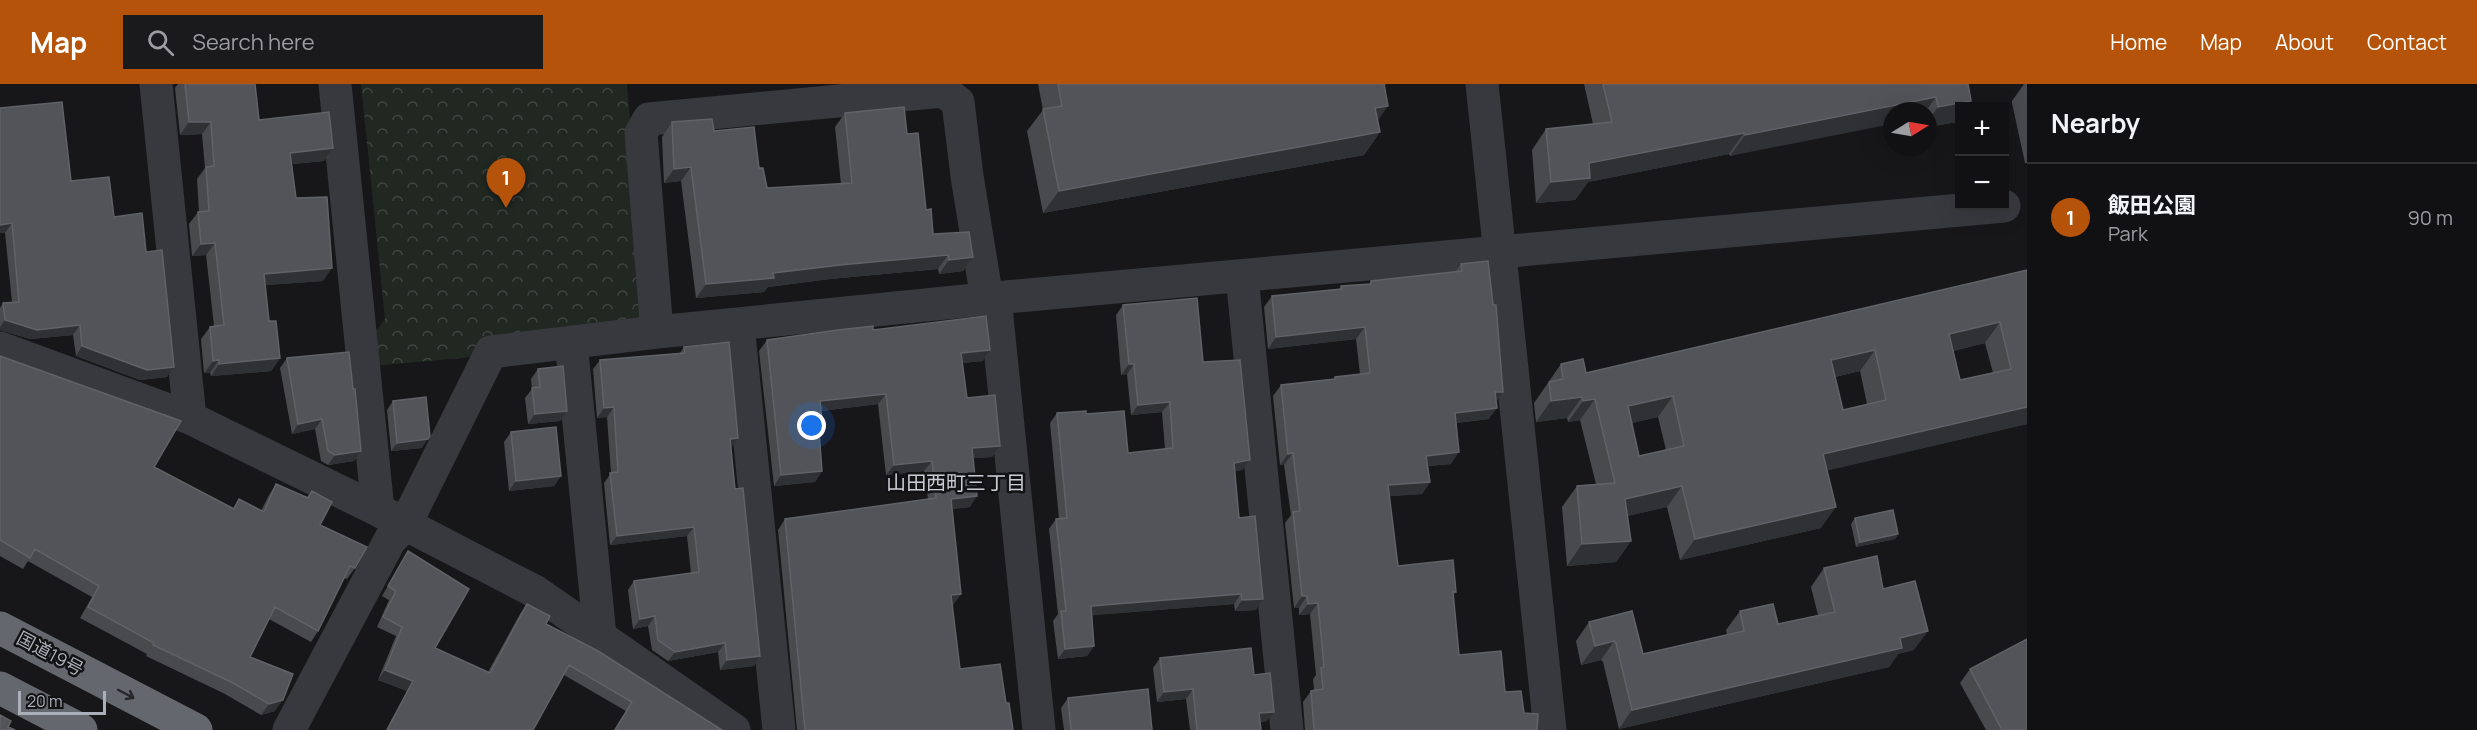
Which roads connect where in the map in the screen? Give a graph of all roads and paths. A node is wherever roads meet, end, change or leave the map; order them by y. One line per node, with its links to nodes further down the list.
1 (156, 84): 14 (street)
2 (335, 84): 15 (street)
3 (1482, 84): 7 (street)
4 (2027, 203): 5 (street)
5 (2009, 205)
6 (1960, 210): 7 (street)
7 (1500, 252): 8 (street); 26 (street)
8 (1242, 276): 9 (street); 25 (street)
9 (991, 298): 10 (street); 11 (street); 24 (street)
10 (738, 325): 11 (street); 23 (street)
11 (657, 332): 12 (street)
12 (571, 342): 15 (street); 17 (street)
13 (0, 348): 14 (street)
14 (190, 418): 15 (street)
15 (392, 518): 17 (street); 21 (street)
16 (0, 627): 20 (highway, 国道19号, one-way to 20)
17 (600, 636): 22 (street)
18 (0, 688): 19 (highway)
19 (81, 730)
20 (196, 730)
21 (289, 730)
22 (734, 730)
23 (779, 730)
24 (1039, 730)
25 (1287, 730)
26 (1550, 730)

